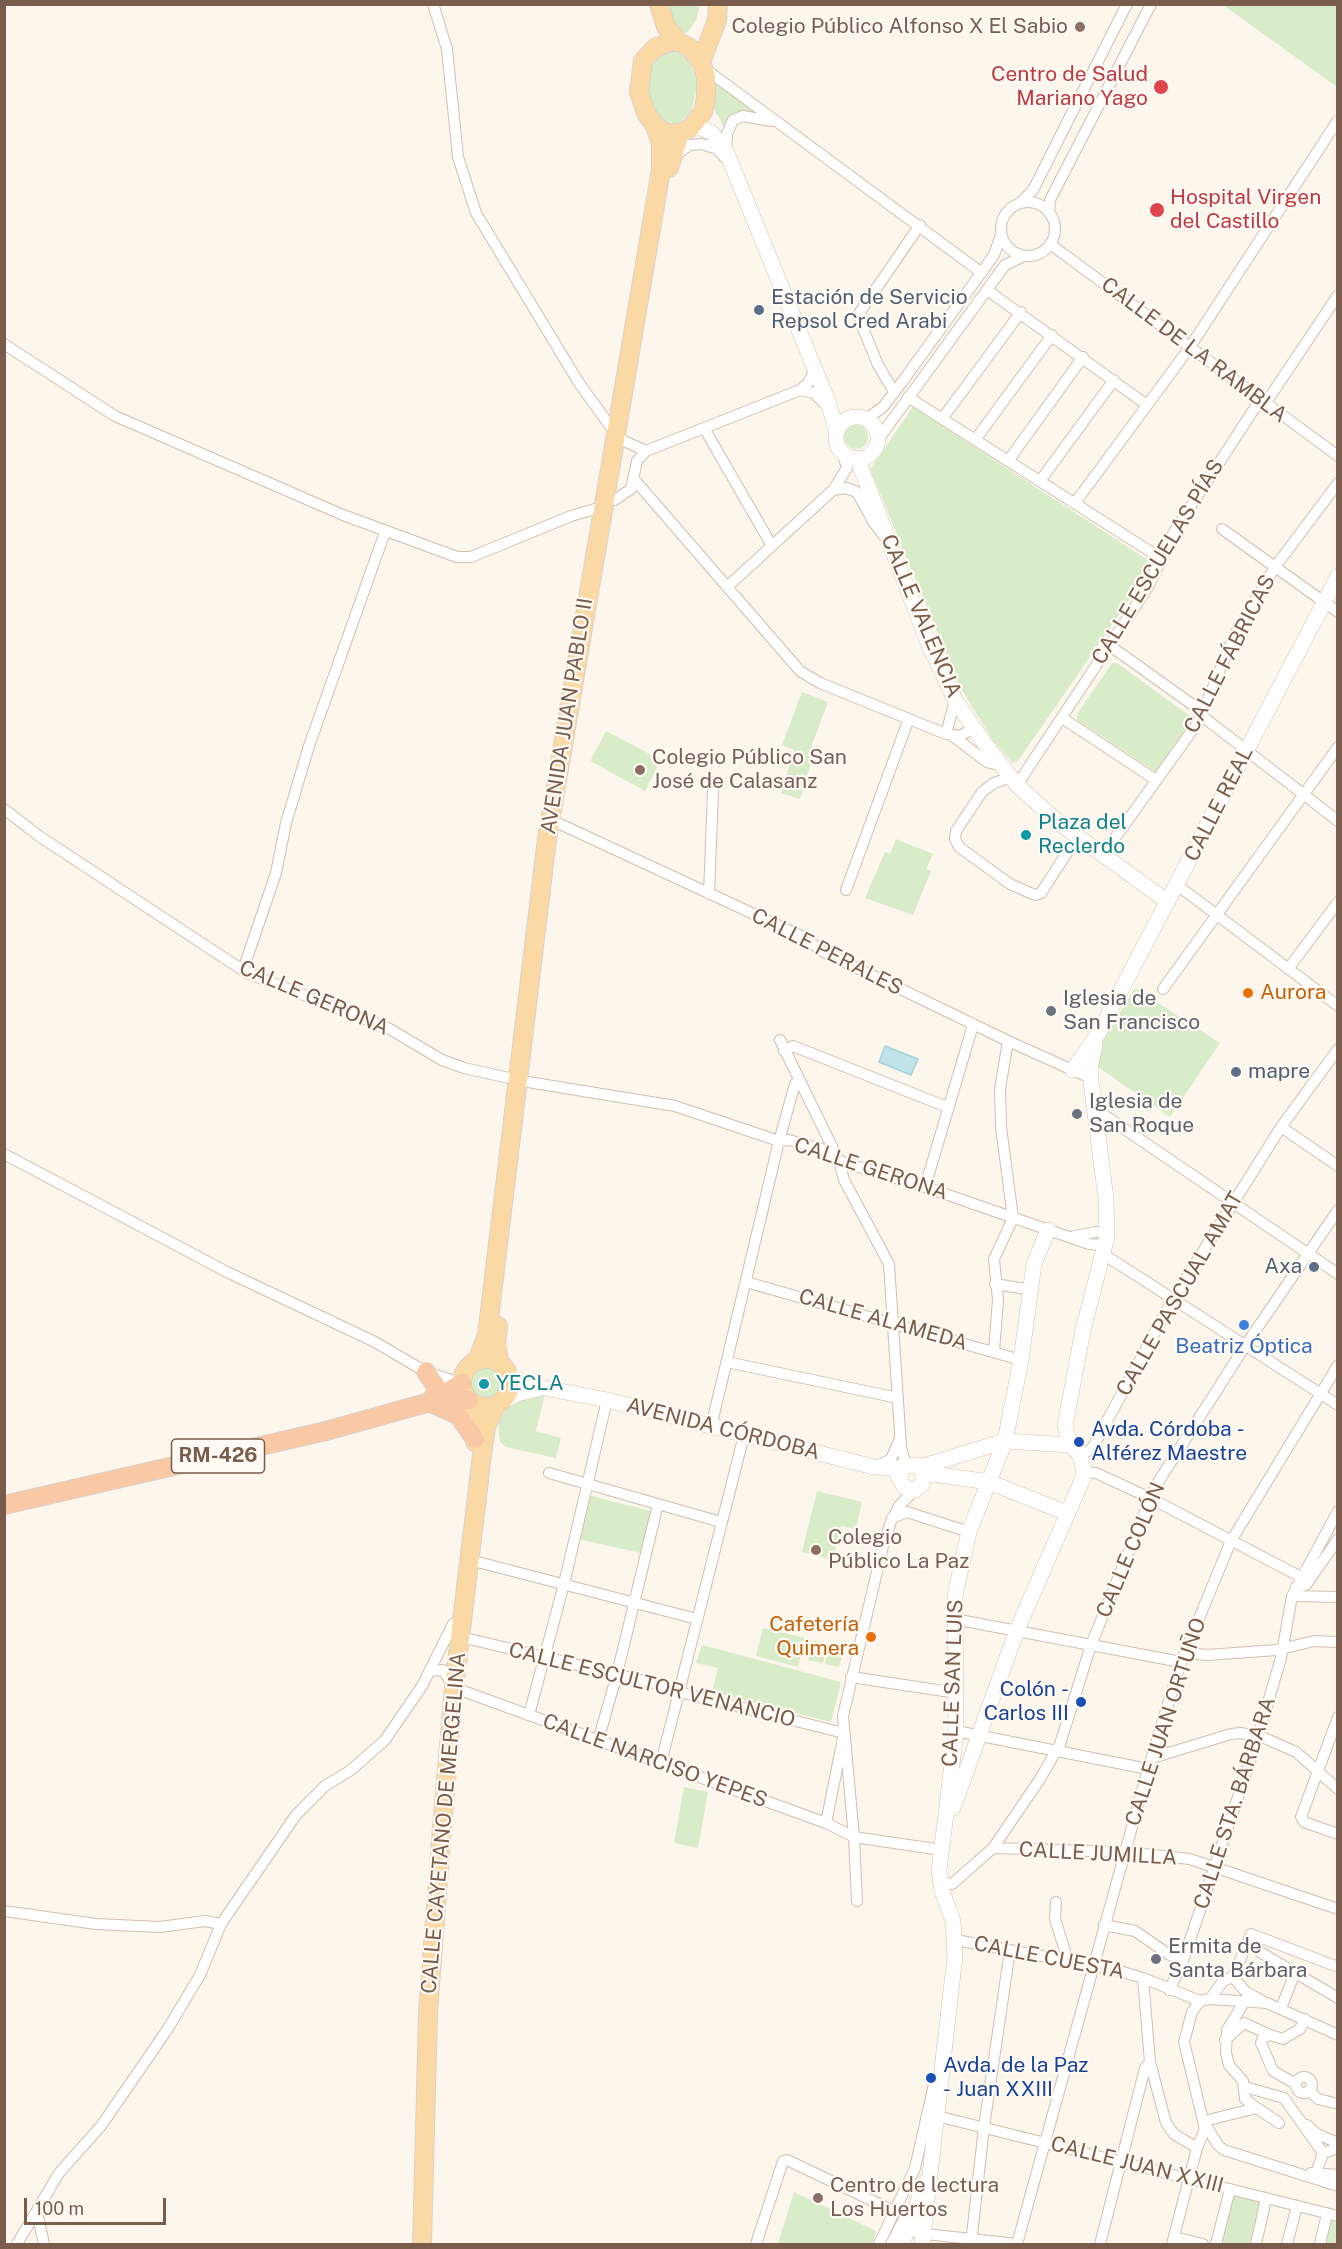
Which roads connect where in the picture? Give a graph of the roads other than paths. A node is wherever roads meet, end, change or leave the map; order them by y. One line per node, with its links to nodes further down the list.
1 (434, 4): 46 (street)
2 (707, 4): 7 (main road)
3 (718, 4): 9 (main road)
4 (1127, 4): 11 (street)
5 (1151, 4): 15 (street)
6 (660, 9): 7 (main road); 8 (main road)
7 (682, 43): 8 (main road); 9 (main road)
8 (655, 48): 14 (main road)
9 (702, 65): 10 (main road); 13 (street)
10 (705, 106): 16 (main road); 17 (main road)
11 (1069, 118): 15 (street); 20 (street)
12 (1338, 120): 32 (street)
13 (777, 123): 17 (street); 22 (street)
14 (655, 126): 16 (main road); 46 (main road, AVENIDA JUAN PABLO II)
15 (1087, 129): 21 (street)
16 (685, 131): 17 (main road); 18 (main road, AVENIDA JUAN PABLO II)
17 (726, 151): 19 (main road)
18 (671, 159): 19 (street); 46 (main road, AVENIDA JUAN PABLO II)
19 (733, 169): 34 (main road)
20 (1021, 202): 21 (street); 23 (street)
21 (1049, 213): 24 (street)
22 (920, 225): 26 (street); 37 (street)
23 (1001, 235): 25 (street); 26 (street)
24 (1050, 244): 25 (street); 32 (street, CALLE DE LA RAMBLA)
25 (1024, 256): 27 (street)
26 (982, 273): 37 (street)
27 (987, 290): 29 (street); 38 (street)
28 (1338, 295): 40 (street, CALLE ESCUELAS PÍAS)
29 (1021, 312): 30 (street); 43 (street)
30 (1052, 335): 33 (street); 47 (street)
31 (4, 344): 60 (street)
32 (1190, 347): 40 (street, CALLE DE LA RAMBLA); 41 (street)
33 (1083, 357): 35 (street); 52 (street)
34 (815, 369): 36 (street); 39 (main road)
35 (1114, 380): 41 (street); 54 (street)
36 (800, 390): 44 (street); 45 (street)
37 (894, 392): 42 (street)
38 (908, 397): 43 (street); 48 (street)
39 (827, 399): 42 (main road); 44 (main road)
40 (1262, 402): 51 (street, CALLE DE LA RAMBLA); 63 (street, CALLE ESCUELAS PÍAS)
41 (1147, 405): 57 (street)
42 (859, 418): 44 (main road); 48 (main road)
43 (942, 419): 47 (street)
44 (835, 425): 50 (main road)
45 (704, 428): 49 (street); 62 (street)
46 (620, 437): 49 (street); 58 (main road, AVENIDA JUAN PABLO II)
47 (975, 440): 52 (street)
48 (877, 441): 50 (main road)
49 (646, 451): 53 (street)
50 (850, 456): 56 (street); 61 (main road, CALLE VALENCIA)
51 (1338, 456)
52 (1008, 461): 54 (street)
53 (633, 478): 58 (street); 66 (street)
54 (1040, 481): 57 (street)
55 (1338, 483): 64 (street, CALLE FÁBRICAS)
56 (833, 490): 61 (street); 62 (street)
57 (1075, 503): 63 (street)
58 (608, 504): 60 (street); 84 (main road, AVENIDA JUAN PABLO II); 103 (main road, AVENIDA JUAN PABLO II)
59 (1222, 529): 64 (street)
60 (385, 531): 94 (street)
61 (889, 541): 70 (main road, CALLE VALENCIA)
62 (772, 546): 66 (street)
63 (1162, 559): 69 (street, CALLE ESCUELAS PÍAS)
64 (1275, 567): 67 (street); 71 (street, CALLE FÁBRICAS)
65 (1338, 576): 67 (main road, CALLE REAL)
66 (727, 587): 73 (street)
67 (1324, 603): 68 (street); 77 (main road, CALLE REAL)
68 (1338, 612)
69 (1109, 645): 71 (street); 72 (street, CALLE ESCUELAS PÍAS)
70 (956, 700): 74 (main road, CALLE VALENCIA); 75 (street)
71 (1202, 716): 77 (street); 79 (street, CALLE FÁBRICAS)
72 (1062, 718): 78 (street, CALLE ESCUELAS PÍAS); 79 (street)
73 (908, 721): 75 (street); 88 (street)
74 (974, 728): 75 (street); 78 (main road, CALLE VALENCIA)
75 (950, 736): 78 (street)
76 (1338, 747): 81 (street)
77 (1246, 751): 81 (street); 87 (main road, CALLE REAL)
78 (1010, 776): 85 (main road, CALLE VALENCIA); 85 (street)
79 (1156, 780): 86 (street, CALLE FÁBRICAS)
80 (713, 791): 89 (street)
81 (1304, 794): 83 (street); 92 (street)
82 (4, 809): 94 (street, CALLE GERONA)
83 (1338, 821)
84 (560, 824): 89 (street, CALLE PERALES); 103 (main road, AVENIDA JUAN PABLO II)
85 (1077, 837): 86 (main road, CALLE VALENCIA)
86 (1102, 856): 90 (main road, CALLE VALENCIA)
87 (1177, 885): 90 (main road, CALLE REAL); 92 (street)
88 (846, 890)
89 (709, 894): 97 (street, CALLE PERALES)
90 (1168, 902): 98 (main road, CALLE REAL)
91 (1338, 902): 93 (street)
92 (1216, 915): 93 (street); 95 (street)
93 (1288, 969): 96 (street)
94 (243, 970): 103 (street, CALLE GERONA)
95 (1162, 989)
96 (1338, 1006)
97 (973, 1025): 99 (street, CALLE PERALES); 105 (street)
98 (1099, 1032): 101 (main road); 104 (main road)
99 (1008, 1041): 101 (street, CALLE PERALES); 115 (street)
100 (1338, 1049): 107 (street, CALLE PASCUAL AMAT)
101 (1073, 1070): 104 (street, CALLE PERALES)
102 (799, 1080): 105 (street); 108 (street); 110 (street)
103 (523, 1081): 108 (street, CALLE GERONA); 124 (main road, AVENIDA JUAN PABLO II)
104 (1091, 1082): 106 (main road)
105 (947, 1107): 112 (street)
106 (1095, 1114): 113 (street); 117 (main road)
107 (1281, 1127): 111 (street); 113 (street, CALLE PASCUAL AMAT)
108 (779, 1141): 110 (street, CALLE GERONA); 120 (street)
109 (4, 1154): 132 (street)
110 (839, 1161): 112 (street, CALLE GERONA); 125 (street)
111 (1338, 1166)
112 (925, 1187): 115 (street, CALLE GERONA)
113 (1233, 1203): 118 (street); 123 (street, CALLE PASCUAL AMAT)
114 (1338, 1210): 118 (street, CALLE COLÓN)
115 (1013, 1218): 116 (street, CALLE GERONA); 121 (street)
116 (1048, 1230): 117 (street, CALLE GERONA); 122 (main road, CALLE SAN LUIS)
117 (1105, 1244): 123 (street); 147 (main road)
118 (1307, 1253): 119 (street); 126 (street, CALLE COLÓN)
119 (1338, 1274)
120 (746, 1282): 125 (street, CALLE ALAMEDA); 129 (street)
121 (996, 1284): 122 (street); 127 (street)
122 (1032, 1290): 128 (main road, CALLE SAN LUIS)
123 (1173, 1299): 126 (street); 146 (street, CALLE PASCUAL AMAT)
124 (494, 1311): 131 (main road); 133 (main road)
125 (893, 1323): 127 (street, CALLE ALAMEDA); 136 (street)
126 (1245, 1346): 135 (street); 154 (street, CALLE COLÓN)
127 (994, 1351): 128 (street, CALLE ALAMEDA)
128 (1021, 1360): 145 (main road, CALLE SAN LUIS)
129 (727, 1362): 136 (street); 141 (street)
130 (1338, 1365): 135 (street, CALLE JUAN ORTUÑO)
131 (504, 1369): 133 (main road); 134 (main road, AVENIDA CÓRDOBA); 139 (main road)
132 (435, 1374): 133 (street); 138 (highway)
133 (468, 1384): 138 (highway, RM-426); 139 (main road); 144 (main road, CALLE CAYETANO DE MERGELINA)
134 (544, 1388): 137 (main road, AVENIDA CÓRDOBA); 139 (main road)
135 (1318, 1392): 140 (street); 164 (street, CALLE JUAN ORTUÑO)
136 (898, 1398): 142 (street)
137 (607, 1400): 141 (main road, AVENIDA CÓRDOBA); 153 (street)
138 (430, 1402): 144 (highway); 156 (highway, RM-426)
139 (498, 1404): 165 (main road, CALLE CAYETANO DE MERGELINA)
140 (1338, 1405)
141 (711, 1427): 143 (main road, AVENIDA CÓRDOBA)
142 (900, 1431): 148 (street); 151 (street)
143 (744, 1435): 148 (main road, AVENIDA CÓRDOBA); 161 (street)
144 (475, 1439): 173 (main road, CALLE CAYETANO DE MERGELINA)
145 (1005, 1441): 147 (main road); 151 (main road); 152 (main road, CALLE SAN LUIS)
146 (1093, 1447): 147 (street); 149 (street)
147 (1073, 1448): 149 (main road)
148 (877, 1468): 151 (main road, AVENIDA CÓRDOBA)
149 (1090, 1472): 154 (street); 157 (main road)
150 (549, 1473): 153 (street)
151 (910, 1479): 152 (main road, AVENIDA CÓRDOBA); 159 (street); 160 (street)
152 (989, 1482): 157 (main road, AVENIDA CÓRDOBA); 162 (main road, CALLE SAN LUIS)
153 (588, 1484): 155 (street); 166 (street)
154 (1150, 1498): 164 (street); 175 (street, CALLE COLÓN)
155 (658, 1504): 161 (street); 169 (street)
156 (4, 1505)
157 (1069, 1510): 172 (main road)
158 (1338, 1511): 167 (street, CALLE STA. BÁRBARA)
159 (918, 1514): 160 (street); 162 (street)
160 (892, 1518): 180 (street)
161 (722, 1522): 171 (street)
162 (969, 1532): 170 (main road, CALLE SAN LUIS)
163 (1338, 1539): 167 (street)
164 (1231, 1540): 167 (street); 178 (street, CALLE JUAN ORTUÑO)
165 (470, 1560): 166 (street); 173 (main road, CALLE CAYETANO DE MERGELINA)
166 (564, 1584): 169 (street); 177 (street)
167 (1296, 1587): 168 (street); 176 (street, CALLE STA. BÁRBARA)
168 (1338, 1596)
169 (635, 1603): 171 (street); 179 (street)
170 (954, 1618): 172 (street); 183 (main road, CALLE SAN LUIS)
171 (697, 1619): 182 (street)
172 (1017, 1630): 175 (street); 188 (main road)
173 (457, 1631): 177 (street, CALLE ESCULTOR VENANCIO); 181 (main road, CALLE CAYETANO DE MERGELINA); 181 (street)
174 (1338, 1642): 176 (street)
175 (1091, 1645): 178 (street); 191 (street, CALLE COLÓN)
176 (1283, 1648): 178 (street); 189 (street, CALLE STA. BÁRBARA)
177 (545, 1657): 179 (street, CALLE ESCULTOR VENANCIO); 184 (street)
178 (1183, 1657): 193 (street, CALLE JUAN ORTUÑO)
179 (617, 1674): 182 (street, CALLE ESCULTOR VENANCIO); 190 (street)
180 (851, 1677): 183 (street); 187 (street)
181 (444, 1678): 184 (street, CALLE NARCISO YEPES); 211 (street); 268 (main road, CALLE CAYETANO DE MERGELINA); 269 (main road, CALLE CAYETANO DE MERGELINA)
182 (679, 1692): 187 (street, CALLE ESCULTOR VENANCIO); 192 (street)
183 (957, 1693): 186 (main road, CALLE SAN LUIS)
184 (529, 1715): 190 (street, CALLE NARCISO YEPES)
185 (1338, 1717): 194 (street)
186 (956, 1731): 188 (street); 197 (main road, CALLE SAN LUIS)
187 (844, 1733): 196 (street); 199 (street)
188 (979, 1736): 191 (street); 197 (main road)
189 (1256, 1737): 193 (street); 194 (street); 203 (street, CALLE STA. BÁRBARA)
190 (598, 1741): 192 (street, CALLE NARCISO YEPES)
191 (1057, 1751): 193 (street); 200 (street, CALLE COLÓN)
192 (661, 1763): 196 (street, CALLE NARCISO YEPES)
193 (1150, 1764): 202 (street, CALLE JUAN ORTUÑO)
194 (1317, 1771): 195 (street); 198 (street)
195 (1338, 1789)
196 (826, 1823): 199 (street, CALLE NARCISO YEPES)
197 (944, 1834): 201 (main road)
198 (1338, 1834)
199 (854, 1837): 201 (street, CALLE NARCISO YEPES); 206 (street)
200 (993, 1848): 202 (street, CALLE JUMILLA); 204 (street, CALLE COLÓN)
201 (942, 1850): 205 (main road)
202 (1125, 1852): 203 (street, CALLE JUMILLA); 212 (street, CALLE JUAN ORTUÑO)
203 (1215, 1866): 209 (street, CALLE JUMILLA); 217 (street, CALLE STA. BÁRBARA)
204 (959, 1878): 205 (street, CALLE COLÓN); 208 (street)
205 (940, 1882): 208 (main road)
206 (857, 1901)
207 (1056, 1902): 216 (street)
208 (949, 1909): 214 (main road)
209 (1338, 1909)
210 (4, 1911): 211 (street)
211 (221, 1924): 260 (street)
212 (1104, 1925): 217 (street); 218 (street, CALLE JUAN ORTUÑO)
213 (1251, 1934): 219 (street); 220 (street); 221 (street)
214 (956, 1940): 215 (street, CALLE CUESTA); 234 (main road)
215 (1010, 1950): 216 (street, CALLE CUESTA); 242 (street)
216 (1064, 1960): 218 (street, CALLE CUESTA)
217 (1183, 1960): 223 (street, CALLE STA. BÁRBARA)
218 (1093, 1965): 222 (street, CALLE CUESTA); 243 (street, CALLE JUAN ORTUÑO)
219 (1338, 1967)
220 (1295, 1973): 224 (street); 228 (street)
221 (1233, 1977): 225 (street); 227 (street)
222 (1143, 1978): 223 (street, CALLE CUESTA); 233 (street)
223 (1169, 1990): 225 (street, CALLE CUESTA)
224 (1338, 1998)
225 (1205, 2000): 226 (street, CALLE CUESTA); 240 (street)
226 (1245, 2001): 227 (street, CALLE CUESTA); 232 (street)
227 (1267, 2003): 228 (street)
228 (1281, 2008): 229 (street)
229 (1305, 2019): 230 (street); 231 (street)
230 (1338, 2035)
231 (1270, 2036): 232 (street); 236 (street)
232 (1225, 2040): 235 (street)
233 (1150, 2062): 245 (street); 248 (street)
234 (943, 2071): 239 (main road); 259 (street)
235 (1245, 2087): 237 (street); 238 (street)
236 (1338, 2103)
237 (1257, 2108): 240 (street); 241 (street)
238 (1292, 2112): 244 (street); 247 (street)
239 (937, 2116): 242 (street, CALLE JUAN XXIII); 250 (main road)
240 (1204, 2122): 245 (street); 249 (street)
241 (1279, 2123)
242 (984, 2127): 243 (street, CALLE JUAN XXIII); 265 (street)
243 (1045, 2142): 248 (street, CALLE JUAN XXIII); 274 (street, CALLE JUAN ORTUÑO)
244 (1338, 2142)
245 (1197, 2148): 253 (street)
246 (1338, 2148): 247 (street)
247 (1323, 2153): 251 (street)
248 (1122, 2161): 253 (street, CALLE JUAN XXIII); 275 (street)
249 (1292, 2169): 251 (street); 254 (street)
250 (932, 2172): 256 (main road); 263 (main road)
251 (1316, 2174): 252 (street)
252 (1338, 2175)
253 (1189, 2178): 255 (street, CALLE JUAN XXIII); 264 (street)
254 (1338, 2186)
255 (1230, 2189): 257 (street, CALLE JUAN XXIII); 277 (street)
256 (920, 2193): 262 (main road); 272 (street)
257 (1266, 2199): 258 (street, CALLE JUAN XXIII); 278 (street)
258 (1297, 2206): 261 (street, CALLE JUAN XXIII); 279 (street)
259 (894, 2211): 270 (street); 271 (street)
260 (37, 2212): 266 (street); 267 (street)
261 (1332, 2215): 280 (street)
262 (908, 2228): 263 (street); 273 (main road)
263 (923, 2239): 265 (street)
264 (1173, 2241): 276 (street)
265 (972, 2242): 274 (street)
266 (17, 2244)
267 (44, 2244)
268 (414, 2244)
269 (422, 2244)
270 (756, 2244)
271 (879, 2244)
272 (891, 2244)
273 (902, 2244)
274 (1017, 2244)
275 (1100, 2244)
276 (1203, 2244)
277 (1216, 2244)
278 (1256, 2244)
279 (1287, 2244)
280 (1320, 2244)

